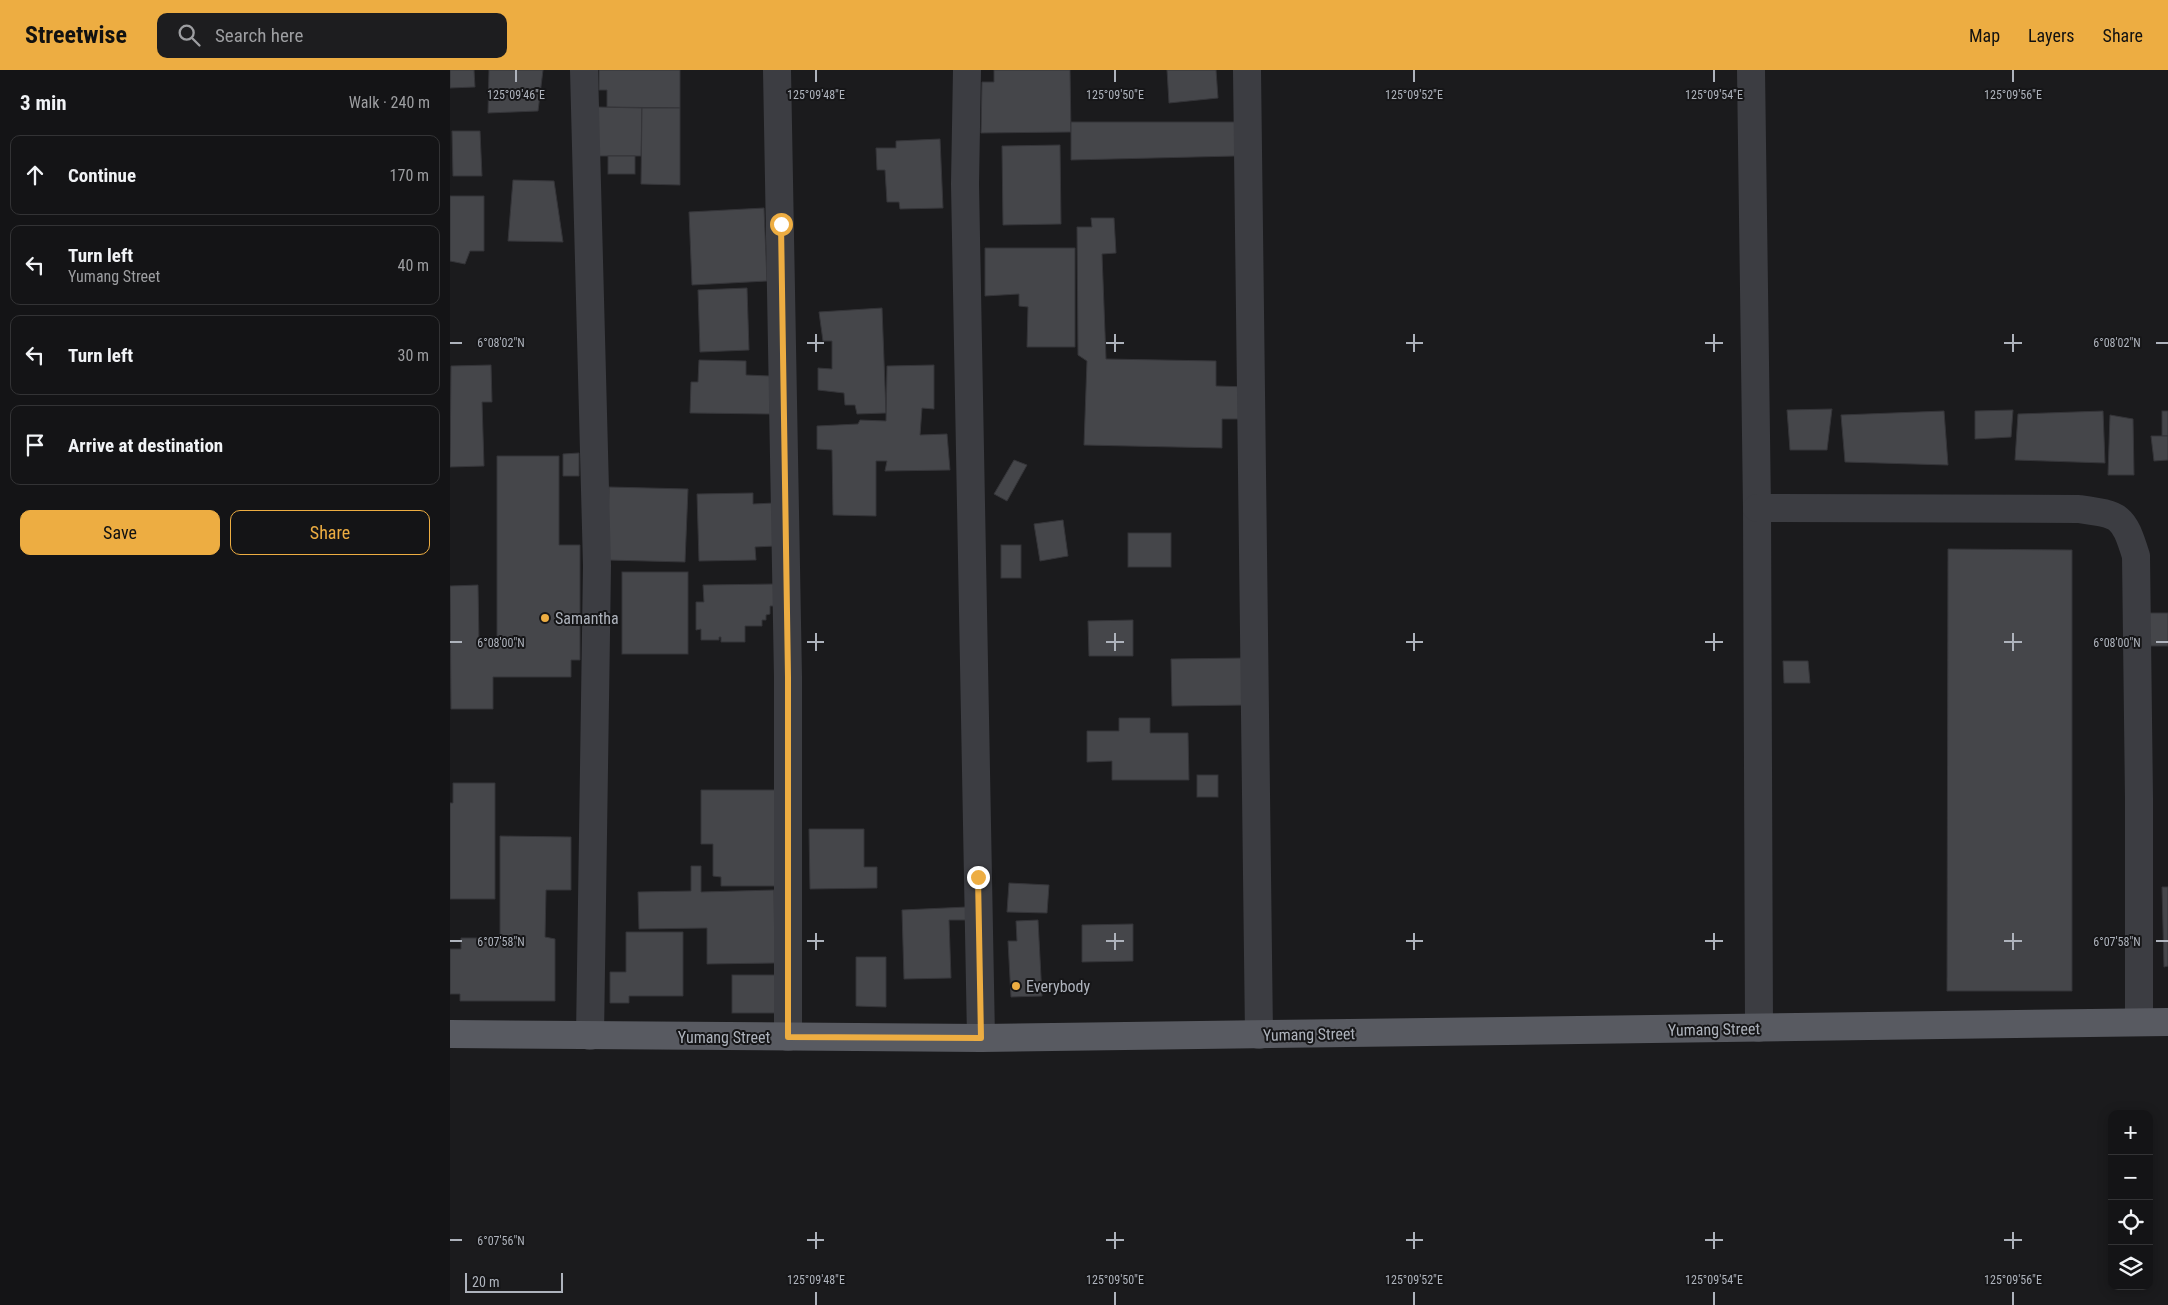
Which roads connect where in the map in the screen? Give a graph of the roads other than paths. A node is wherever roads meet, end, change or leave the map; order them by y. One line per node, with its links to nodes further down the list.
1 (584, 70): 12 (street)
2 (777, 70): 13 (street)
3 (966, 70): 14 (street)
4 (1248, 70): 11 (street)
5 (1751, 70): 6 (street)
6 (1757, 508): 7 (street); 9 (street)
7 (2139, 1022): 8 (main road, Yumang Street); 9 (main road, Yumang Street)
8 (2168, 1022)
9 (1759, 1028): 11 (main road, Yumang Street)
10 (450, 1034): 12 (main road, Yumang Street)
11 (1259, 1035): 14 (main road, Yumang Street)
12 (590, 1036): 13 (main road, Yumang Street)
13 (788, 1037): 14 (main road, Yumang Street)
14 (981, 1038)

